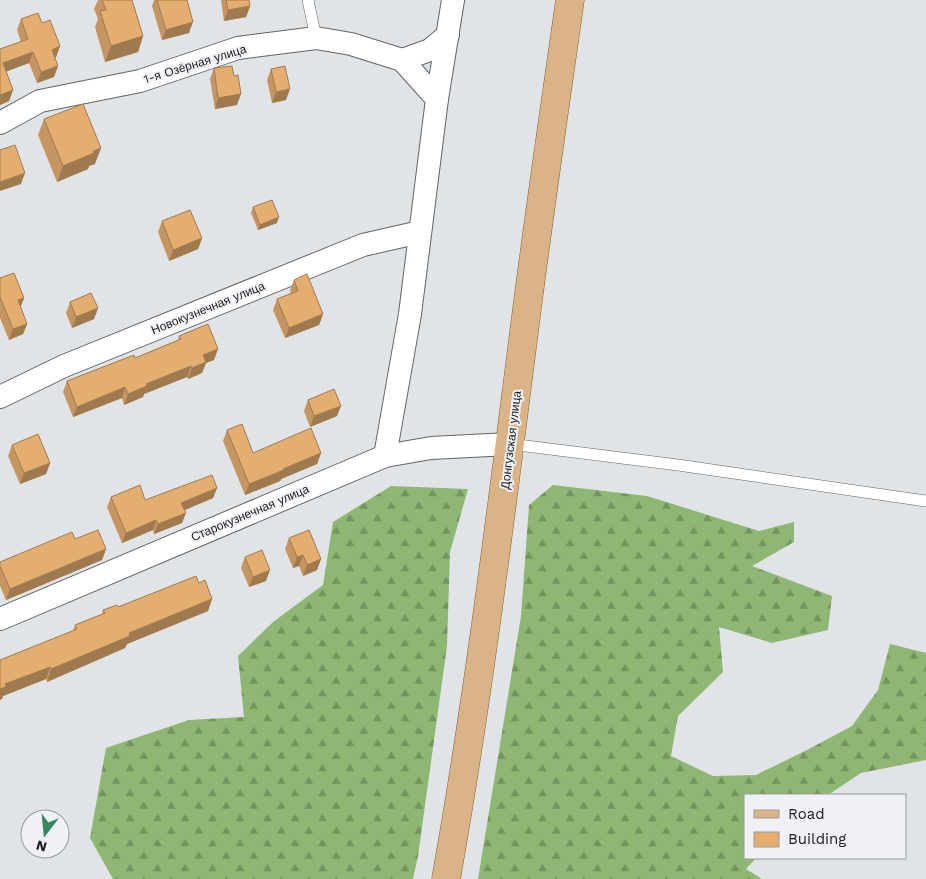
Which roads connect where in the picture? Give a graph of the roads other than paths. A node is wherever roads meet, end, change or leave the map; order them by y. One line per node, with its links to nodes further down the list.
1 (308, 0): 5 (lane)
2 (453, 0): 4 (street)
3 (570, 0): 11 (main road, Донгузская улица)
4 (448, 34): 6 (street); 7 (street)
5 (316, 38): 6 (street, 1-я Озёрная улица); 8 (street, 1-я Озёрная улица)
6 (402, 60): 7 (street, 1-я Озёрная улица)
7 (437, 98): 9 (street)
8 (0, 123)
9 (420, 232): 10 (street, Новокузнечная улица); 12 (street)
10 (0, 397)
11 (510, 444): 12 (street, Старокузнечная улица); 13 (lane); 15 (main road, Донгузская улица)
12 (385, 456): 14 (street, Старокузнечная улица)
13 (926, 501)
14 (0, 619)
15 (446, 879)

